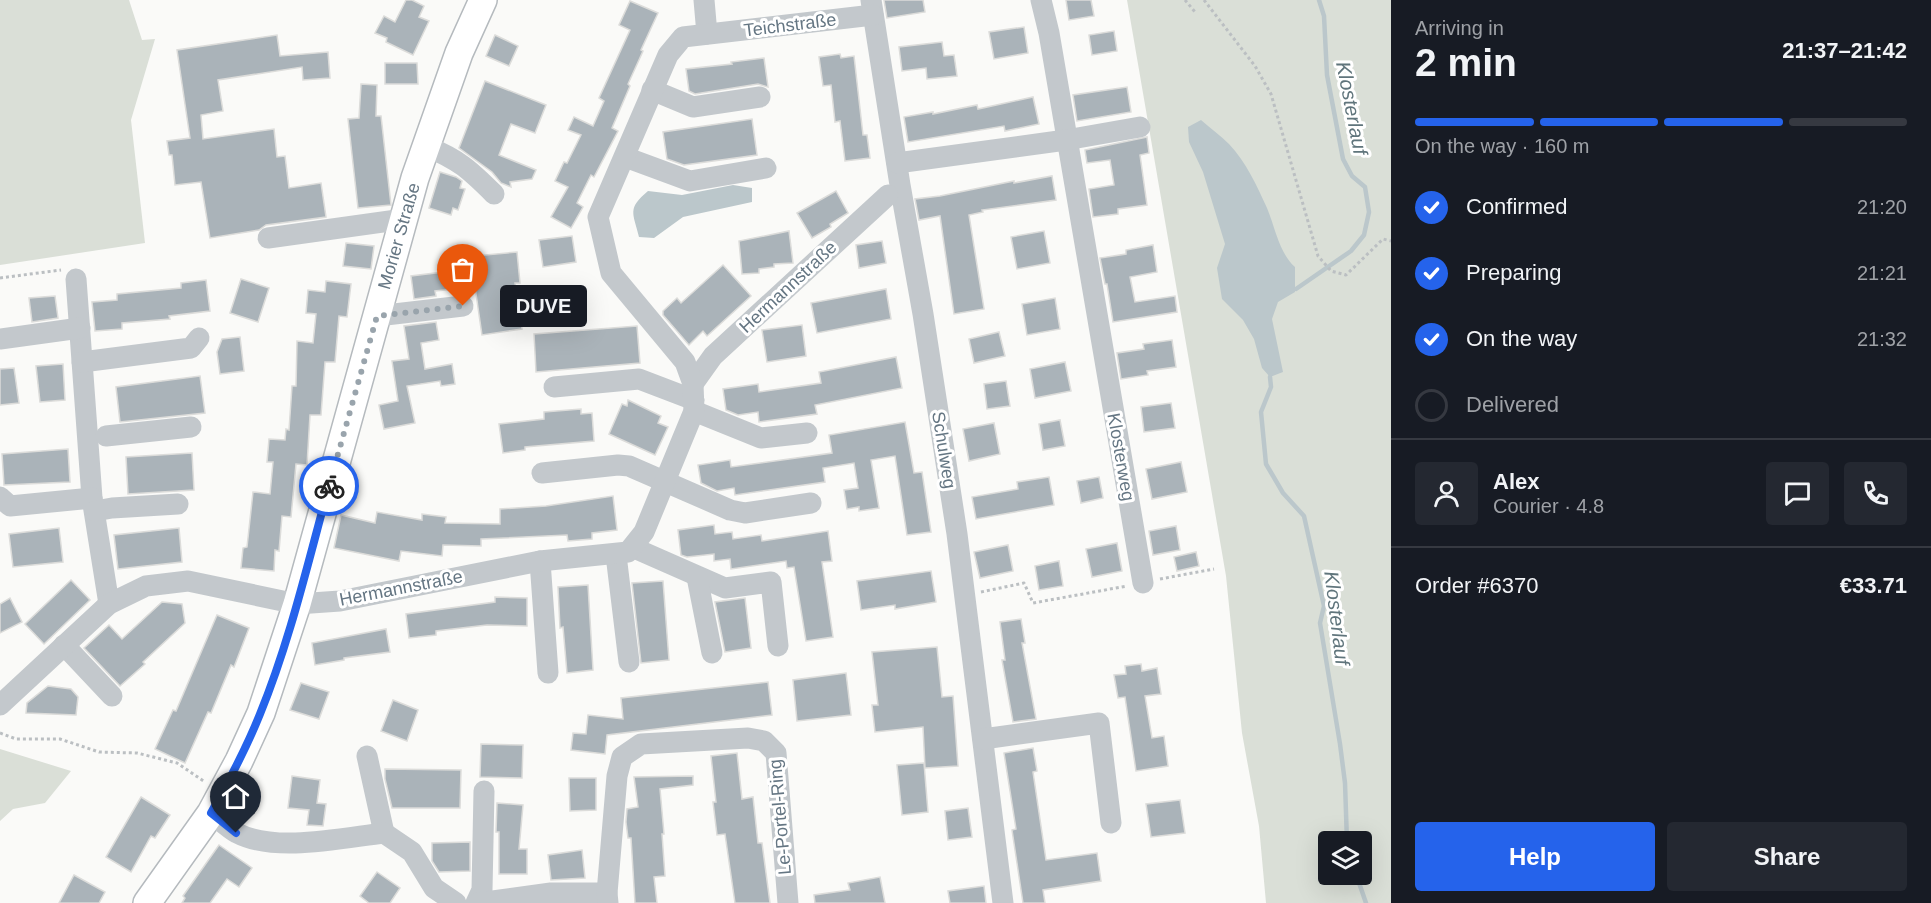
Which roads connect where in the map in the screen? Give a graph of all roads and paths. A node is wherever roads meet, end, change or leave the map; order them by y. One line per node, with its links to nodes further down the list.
1 (483, 0): 13 (main road, Morier Straße)
2 (704, 0): 8 (street)
3 (1041, 0): 12 (street, Klosterweg)
4 (1185, 0): 7 (path)
5 (1204, 0): 21 (path)
6 (872, 8): 8 (street, Teichstraße); 15 (street, Schulweg)
7 (1195, 12)
8 (707, 34): 9 (street, Teichstraße)
9 (652, 90): 10 (street); 14 (street, Teichstraße)
10 (760, 97)
11 (1140, 127): 12 (street)
12 (1066, 140): 15 (street); 45 (street, Klosterweg)
13 (426, 146): 17 (street); 19 (main road, Morier Straße)
14 (625, 156): 16 (street); 31 (street, Teichstraße)
15 (897, 163): 46 (street, Schulweg)
16 (766, 168)
17 (494, 194)
18 (888, 195): 31 (street, Hermannstraße)
19 (404, 219): 20 (street); 25 (main road, Morier Straße)
20 (268, 238)
21 (1391, 241)
22 (0, 278): 23 (path)
23 (76, 279): 26 (street)
24 (463, 306): 25 (street)
25 (377, 316): 48 (main road, Morier Straße)
26 (80, 328): 28 (street); 29 (street)
27 (199, 338): 29 (street)
28 (0, 339)
29 (82, 362): 40 (street)
30 (554, 387): 31 (street)
31 (694, 399): 33 (street); 36 (street, Hermannstraße)
32 (191, 427): 34 (street)
33 (807, 434)
34 (106, 436)
35 (542, 473): 36 (street)
36 (666, 482): 38 (street); 41 (street, Hermannstraße)
37 (0, 497): 40 (street)
38 (811, 503)
39 (178, 504): 40 (street)
40 (93, 505): 47 (street)
41 (625, 551): 42 (street, Hermannstraße); 44 (street, Hermannstraße); 52 (street)
42 (540, 561): 48 (street, Hermannstraße); 53 (street)
43 (1214, 569): 45 (path)
44 (697, 577): 50 (street, Hermannstraße); 51 (street)
45 (1143, 583): 46 (path)
46 (964, 595): 57 (street, Schulweg)
47 (108, 604): 48 (street, Hermannstraße); 49 (street, Hermannstraße)
48 (297, 604): 60 (main road, Morier Straße)
49 (64, 645): 54 (street); 55 (street, Hermannstraße)
50 (778, 646)
51 (712, 652)
52 (629, 662)
53 (548, 673)
54 (112, 696)
55 (0, 705)
56 (0, 733): 60 (path)
57 (983, 739): 61 (street); 68 (street, Schulweg)
58 (367, 756): 62 (street)
59 (484, 791): 66 (street)
60 (211, 813): 62 (street); 64 (main road, Morier Straße)
61 (1111, 823)
62 (384, 833): 65 (street)
63 (608, 898): 66 (street); 67 (street, Le-Portel-Ring)
64 (147, 903)
65 (456, 903)
66 (477, 903)
67 (788, 903)
68 (1003, 903)

